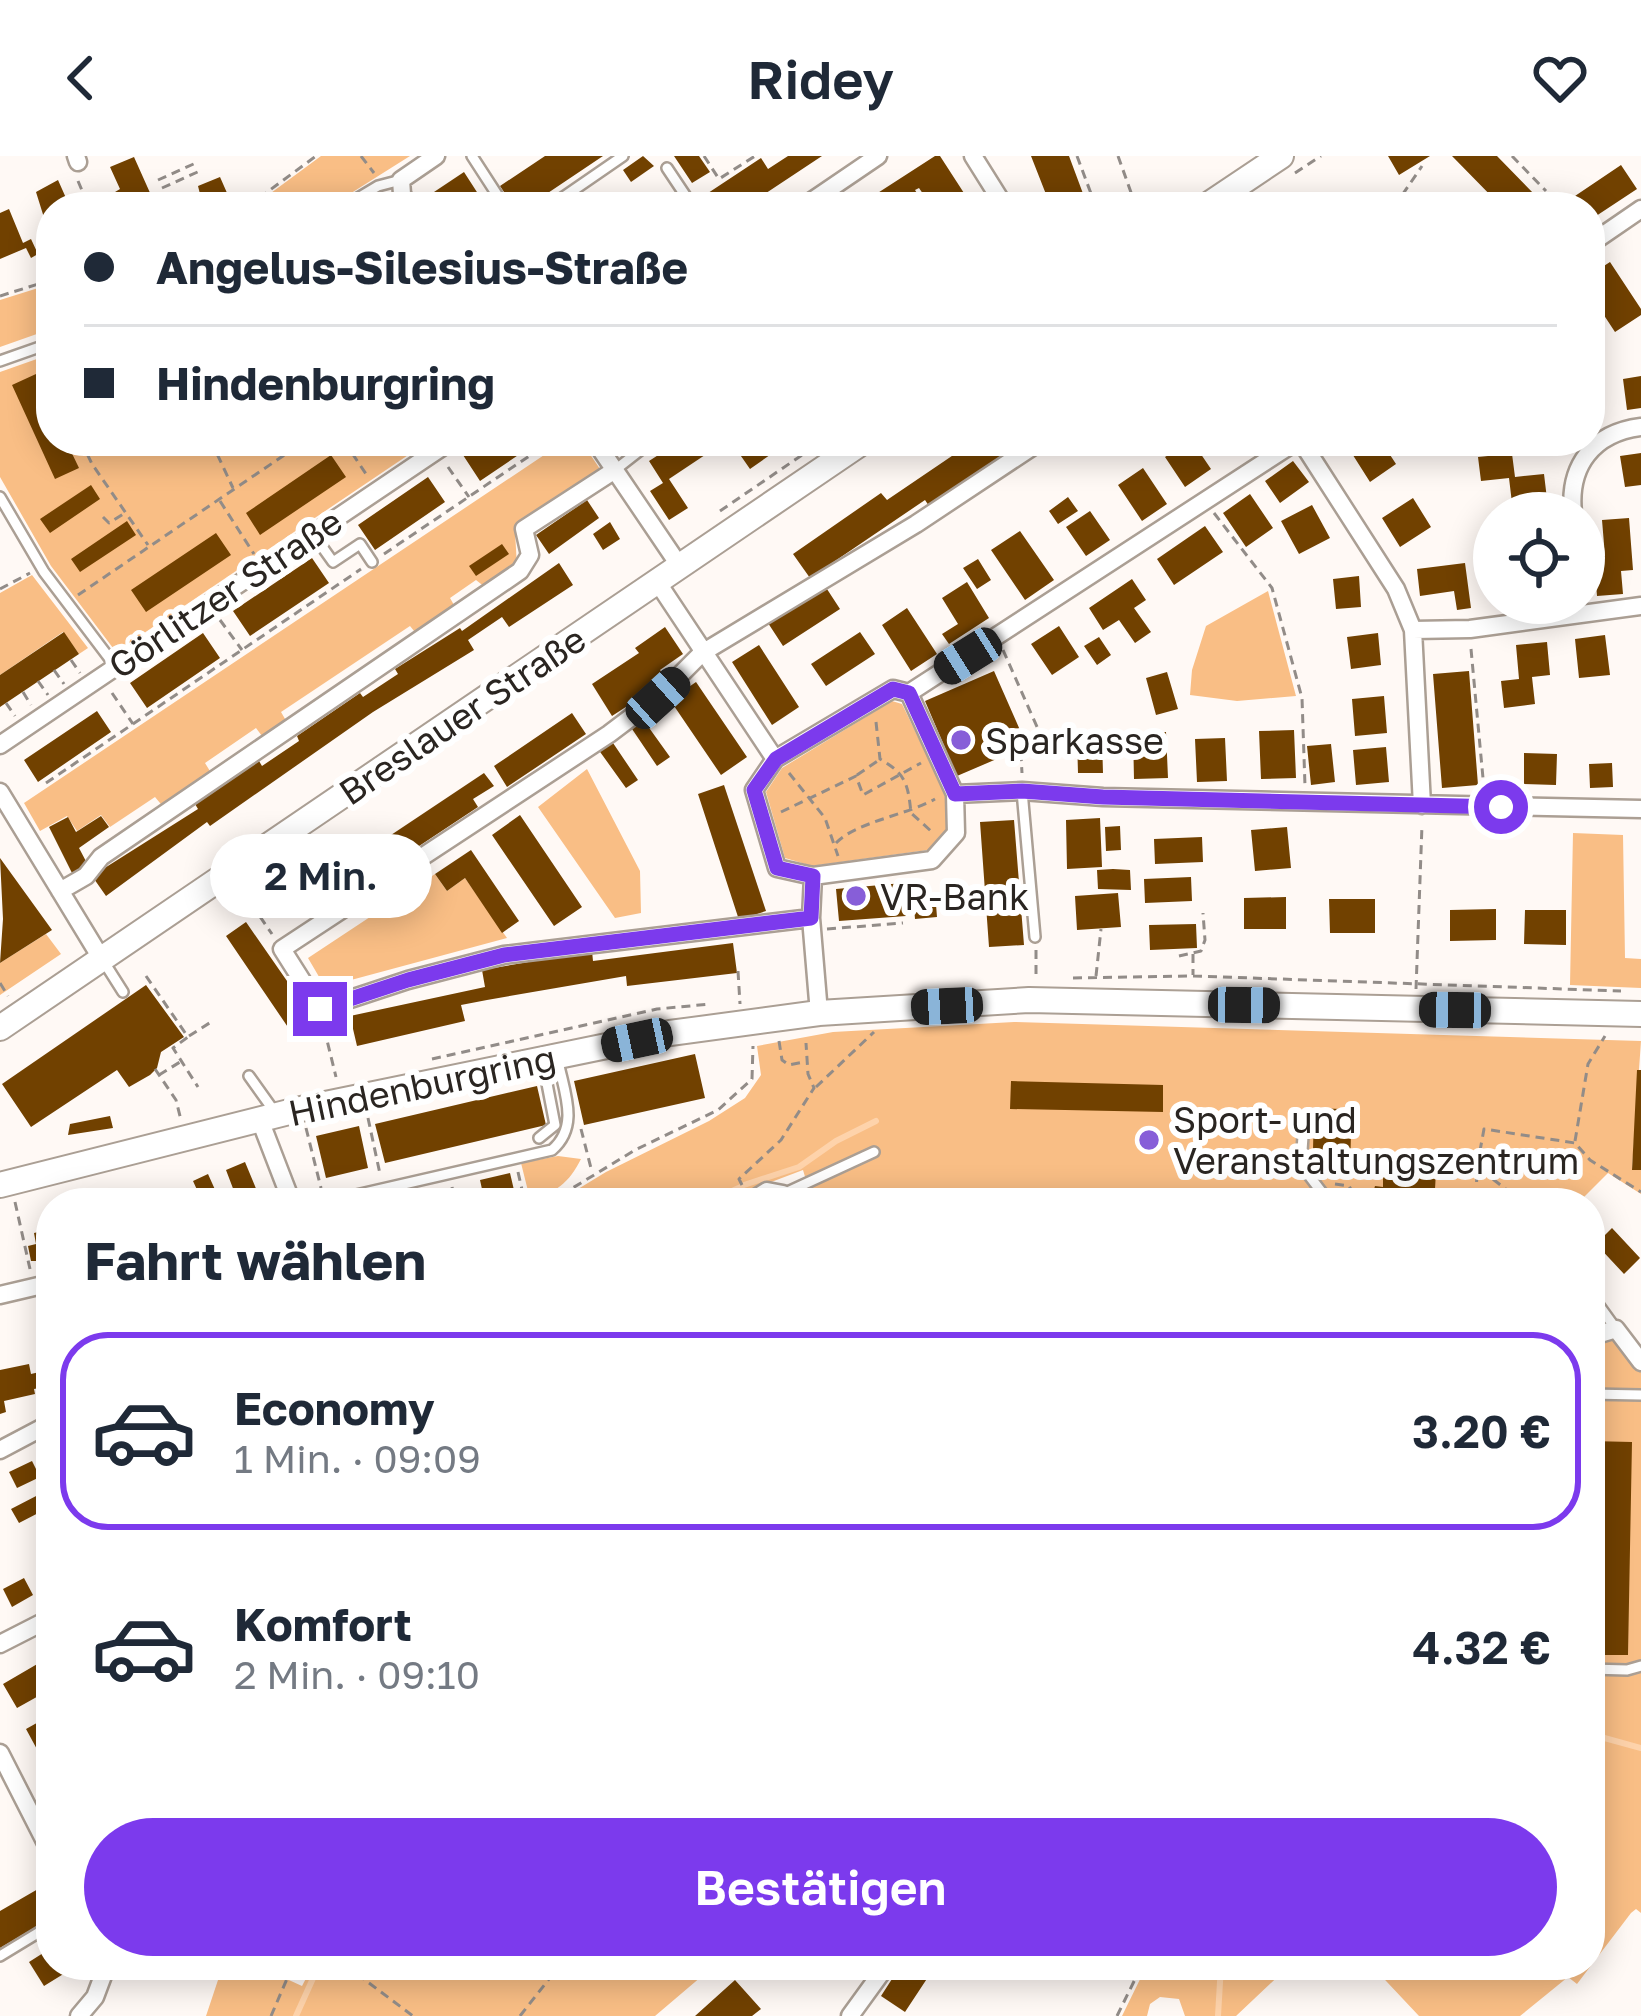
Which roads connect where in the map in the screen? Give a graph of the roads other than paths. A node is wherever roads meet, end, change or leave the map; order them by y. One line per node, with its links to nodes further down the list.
1 (436, 156): 8 (street)
2 (472, 156): 11 (lane)
3 (623, 156): 12 (lane)
4 (878, 156): 14 (street)
5 (973, 156): 15 (street)
6 (1281, 156): 16 (main road)
7 (668, 168): 13 (lane)
8 (400, 180): 9 (lane); 10 (street)
9 (368, 192)
10 (402, 192)
11 (495, 192)
12 (571, 192)
13 (683, 192)
14 (825, 192)
15 (996, 192)
16 (1227, 192)
17 (1641, 209): 18 (street)
18 (1605, 234)
19 (36, 348): 20 (lane)
20 (0, 361)
21 (1641, 427): 22 (street)
22 (1605, 442)
23 (428, 456): 34 (street, Görlitzer Straße)
24 (605, 456): 31 (street)
25 (633, 456): 31 (lane)
26 (843, 456): 36 (main road, Breslauer Straße)
27 (1018, 456): 42 (street)
28 (1276, 456): 44 (street)
29 (1309, 456): 41 (street)
30 (1587, 456): 32 (street)
31 (615, 470): 36 (street); 53 (street)
32 (1574, 492)
33 (0, 497): 43 (lane)
34 (313, 534): 35 (lane); 43 (street, Görlitzer Straße)
35 (372, 562)
36 (681, 568): 37 (main road, Breslauer Straße)
37 (658, 583): 42 (street); 56 (main road, Breslauer Straße)
38 (1605, 605): 39 (street)
39 (1641, 606)
40 (1493, 624): 41 (street)
41 (1413, 630): 50 (street)
42 (702, 653): 46 (street); 54 (street)
43 (108, 672): 45 (street, Görlitzer Straße)
44 (909, 693): 46 (street); 49 (street)
45 (0, 745)
46 (776, 759): 52 (street)
47 (1022, 791): 49 (street); 50 (street); 55 (lane)
48 (0, 792): 53 (street)
49 (954, 792): 52 (street)
50 (1422, 805): 51 (street)
51 (1641, 809)
52 (813, 876): 54 (street)
53 (60, 891): 56 (street)
54 (812, 924): 58 (street)
55 (1035, 938)
56 (101, 958): 57 (lane); 60 (main road, Breslauer Straße)
57 (123, 992)
58 (820, 1013): 59 (main road, Hindenburgring); 61 (main road, Hindenburgring)
59 (1641, 1014)
60 (0, 1028)
61 (550, 1057): 63 (main road, Hindenburgring); 65 (lane); 69 (lane)
62 (249, 1076): 63 (lane)
63 (280, 1115): 67 (main road, Hindenburgring); 68 (street)
64 (1304, 1122): 71 (lane)
65 (539, 1138)
66 (874, 1152): 70 (lane)
67 (5, 1184)
68 (290, 1188)
69 (387, 1188)
70 (807, 1188)
71 (1319, 1188)
72 (36, 1286): 73 (street)
73 (0, 1295)
74 (1605, 1314): 75 (lane)
75 (1616, 1329): 76 (street); 77 (street)
76 (1605, 1332)
77 (1641, 1362)
78 (1605, 1394): 79 (lane)
79 (1641, 1395)
80 (36, 1431): 81 (street)
81 (0, 1450)
82 (36, 1626): 83 (street)
83 (0, 1644)
84 (1641, 1666): 85 (lane)
85 (1605, 1669)
86 (0, 1753): 87 (street)
87 (36, 1824)
88 (36, 1934): 89 (lane)
89 (0, 1956)
90 (101, 1980): 92 (street)
91 (875, 1980): 93 (street)
92 (80, 2016)
93 (850, 2016)

